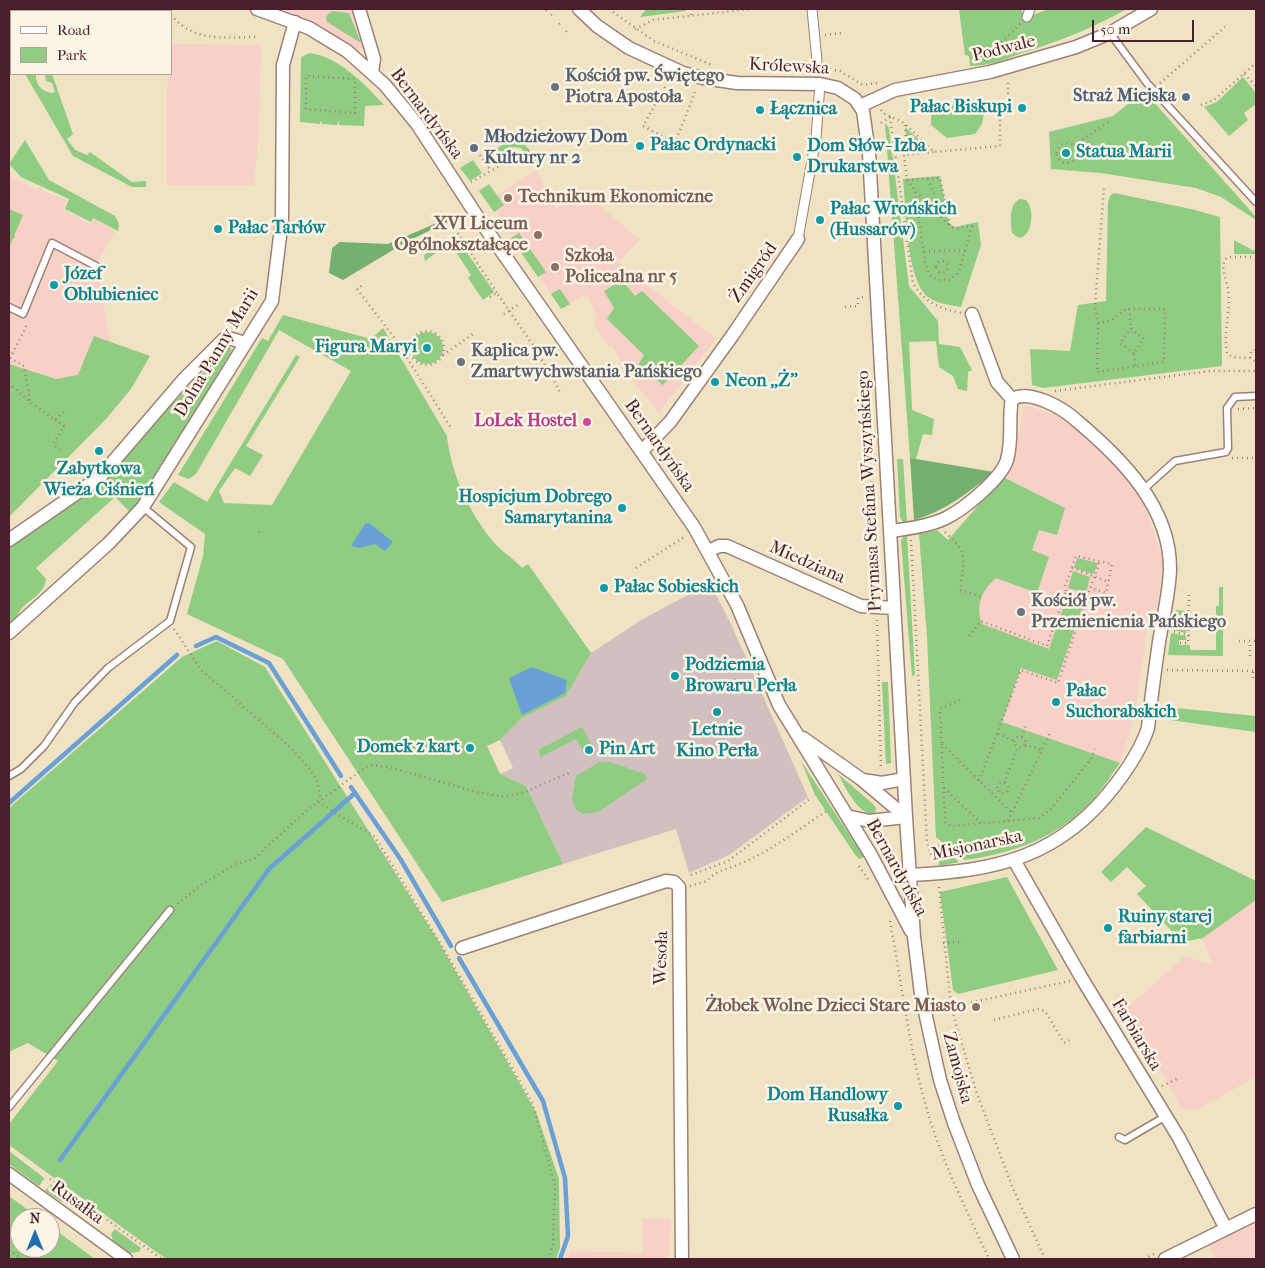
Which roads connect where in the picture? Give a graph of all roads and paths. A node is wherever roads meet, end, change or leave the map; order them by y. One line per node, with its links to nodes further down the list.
1 (257, 9): 12 (street, Bernardyńska)
2 (360, 9): 25 (street, Bernardyńska)
3 (579, 9): 29 (street, Królewska)
4 (608, 9): 14 (path)
5 (690, 9): 10 (path)
6 (751, 9): 10 (path)
7 (812, 9): 19 (street)
8 (1151, 9): 17 (street, Podwale)
9 (1029, 13): 22 (path)
10 (690, 15): 14 (path)
11 (172, 16): 18 (path)
12 (295, 22): 25 (street, Bernardyńska); 85 (street, Dolna Panny Marii)
13 (1225, 27): 28 (path)
14 (635, 29): 23 (path)
15 (841, 33): 16 (path)
16 (828, 34)
17 (1110, 34): 33 (street, Podwale); 55 (lane)
18 (256, 37)
19 (817, 61)
20 (802, 62): 24 (path)
21 (1256, 63): 26 (path)
22 (978, 66)
23 (720, 67)
24 (770, 69)
25 (372, 72): 108 (street, Bernardyńska)
26 (1244, 74): 30 (path); 34 (path)
27 (1008, 78): 44 (path)
28 (1164, 79)
29 (820, 84): 33 (street, Królewska); 61 (street, Żmigród)
30 (1256, 86)
31 (665, 87): 32 (path)
32 (695, 92)
33 (860, 106): 115 (street, Prymasa Stefana Wyszyńskiego)
34 (1201, 106)
35 (355, 113): 35 (path); 36 (path)
36 (360, 113)
37 (884, 113): 38 (path)
38 (890, 117): 40 (path); 41 (path); 81 (path)
39 (1110, 121): 42 (path)
40 (881, 123)
41 (905, 125): 44 (path); 45 (path)
42 (1074, 146): 42 (path)
43 (529, 150): 48 (path)
44 (934, 152): 45 (path)
45 (906, 155): 51 (path)
46 (480, 156): 47 (path)
47 (487, 166): 48 (path); 49 (path)
48 (498, 168): 49 (path)
49 (491, 171): 52 (path)
50 (928, 179): 51 (path); 56 (path); 57 (path)
51 (907, 180): 54 (path)
52 (470, 183)
53 (1104, 187): 82 (path)
54 (915, 190): 56 (path); 62 (path)
55 (1256, 202)
56 (945, 222): 57 (path)
57 (950, 226): 63 (path)
58 (455, 229): 71 (path)
59 (9, 234): 60 (path)
60 (16, 238)
61 (798, 239): 108 (street, Żmigród)
62 (924, 251): 64 (path); 69 (path)
63 (965, 251): 64 (path); 69 (path)
64 (942, 253): 66 (path)
65 (1256, 257): 91 (path)
66 (942, 261): 68 (path); 68 (path)
67 (96, 266): 79 (lane)
68 (942, 274): 69 (path)
69 (942, 281)
70 (361, 286): 106 (path)
71 (497, 293): 72 (path); 78 (path)
72 (490, 297)
73 (865, 297): 75 (path)
74 (519, 304): 78 (path)
75 (845, 306)
76 (9, 307): 79 (lane)
77 (1129, 309): 82 (path); 83 (path); 94 (path)
78 (509, 310): 80 (path); 87 (path)
79 (23, 314): 90 (path)
80 (504, 314)
81 (972, 314): 100 (street)
82 (1098, 323): 94 (path)
83 (1130, 330): 88 (path); 88 (path)
84 (473, 334): 89 (path)
85 (246, 343): 112 (street, Dolna Panny Marii); 117 (street)
86 (1256, 350): 91 (path)
87 (536, 351): 92 (path); 98 (path)
88 (1134, 353): 94 (path)
89 (443, 355): 89 (path)
90 (9, 358): 101 (path)
91 (1250, 358): 93 (path)
92 (524, 360)
93 (1256, 362)
94 (1135, 367)
95 (1256, 371): 97 (path)
96 (9, 383): 101 (path)
97 (1053, 391)
98 (560, 392)
99 (1256, 396): 111 (lane)
100 (1012, 398): 111 (street, Misjonarska); 113 (street)
101 (30, 402): 105 (path)
102 (1236, 408): 103 (path)
103 (1256, 408)
104 (65, 411): 105 (path)
105 (55, 420): 107 (path)
106 (451, 428)
107 (60, 450)
108 (642, 451): 118 (street, Bernardyńska)
109 (1228, 458): 110 (path)
110 (1256, 458)
111 (1144, 489): 174 (street, Misjonarska)
112 (143, 507): 130 (lane); 132 (street, Dolna Panny Marii)
113 (943, 523): 114 (street); 128 (path)
114 (910, 528): 115 (street); 173 (path)
115 (890, 531): 129 (street, Prymasa Stefana Wyszyńskiego)
116 (684, 537): 120 (path)
117 (9, 540)
118 (709, 552): 129 (street, Miedziana); 147 (street, Bernardyńska)
119 (1100, 562): 121 (path); 122 (path); 123 (path)
120 (636, 568)
121 (1072, 568): 122 (path); 125 (path)
122 (1094, 577): 123 (path); 124 (path)
123 (1109, 582): 124 (path)
124 (1090, 588): 127 (path)
125 (1066, 590): 127 (path); 134 (path)
126 (1189, 594): 133 (path)
127 (1088, 597): 146 (path)
128 (984, 598)
129 (894, 608): 158 (street, Prymasa Stefana Wyszyńskiego)
130 (170, 621): 156 (lane); 164 (path)
131 (1168, 630): 133 (path)
132 (9, 633)
133 (1189, 635): 138 (path)
134 (969, 636)
135 (1250, 640): 136 (path); 137 (path); 139 (path)
136 (1256, 640)
137 (1239, 641)
138 (1180, 642)
139 (1250, 656)
140 (1162, 670): 141 (path)
141 (1255, 671): 142 (path)
142 (1253, 678)
143 (960, 700): 150 (path)
144 (1026, 725): 148 (path)
145 (1050, 733): 154 (path)
146 (998, 734): 149 (path); 159 (path)
147 (800, 735): 157 (street, Bernardyńska); 167 (street, Bernardyńska)
148 (1022, 737): 149 (path); 151 (path)
149 (1015, 741): 152 (path)
150 (942, 744): 159 (path); 161 (path)
151 (1025, 745): 152 (path); 154 (path)
152 (1018, 747): 160 (path)
153 (1095, 749): 171 (path)
154 (1042, 750): 168 (path)
155 (571, 772): 164 (path)
156 (9, 776)
157 (861, 779): 158 (street, Bernardyńska); 170 (street, Bernardyńska)
158 (904, 779): 170 (street, Prymasa Stefana Wyszyńskiego)
159 (979, 781): 165 (path)
160 (1004, 783): 162 (path); 162 (path)
161 (944, 788): 172 (path); 172 (path)
162 (1000, 793): 165 (path)
163 (811, 798): 176 (path)
164 (322, 799): 166 (path)
165 (998, 799): 168 (path)
166 (318, 802): 181 (path); 206 (path)
167 (839, 802): 169 (street, Bernardyńska); 180 (path)
168 (1012, 813): 171 (path)
169 (847, 816): 170 (street, Bernardyńska); 183 (street, Bernardyńska)
170 (906, 817): 177 (street, Prymasa Stefana Wyszyńskiego)
171 (1008, 821): 172 (path)
172 (981, 823)
173 (927, 843)
174 (1014, 860): 177 (street, Misjonarska); 196 (street, Farbiarska)
175 (859, 866): 178 (path)
176 (691, 875)
177 (910, 875): 183 (street, Zamojska)
178 (872, 886)
179 (946, 886): 185 (path)
180 (679, 888): 186 (street); 207 (street, Wesoła)
181 (170, 910): 195 (lane)
182 (887, 914): 208 (path)
183 (914, 937): 209 (street, Zamojska)
184 (963, 941): 185 (path)
185 (944, 943): 190 (path)
186 (462, 948)
187 (1066, 973): 188 (path)
188 (1071, 981): 189 (path); 190 (path)
189 (1075, 988)
190 (952, 1006): 210 (path)
191 (994, 1020): 192 (path)
192 (1072, 1039)
193 (1177, 1079): 194 (path)
194 (1161, 1086)
195 (9, 1107)
196 (1166, 1116): 197 (lane); 201 (street, Farbiarska)
197 (1119, 1137)
198 (9, 1174): 204 (street, Rusałka)
199 (50, 1179): 205 (path)
200 (1256, 1214): 201 (street)
201 (1226, 1229): 211 (street)
202 (9, 1250): 203 (path)
203 (22, 1259)
204 (126, 1259)
205 (162, 1259)
206 (548, 1259)
207 (682, 1259)
208 (989, 1259)
209 (1013, 1259)
210 (1045, 1259)
211 (1165, 1259)

